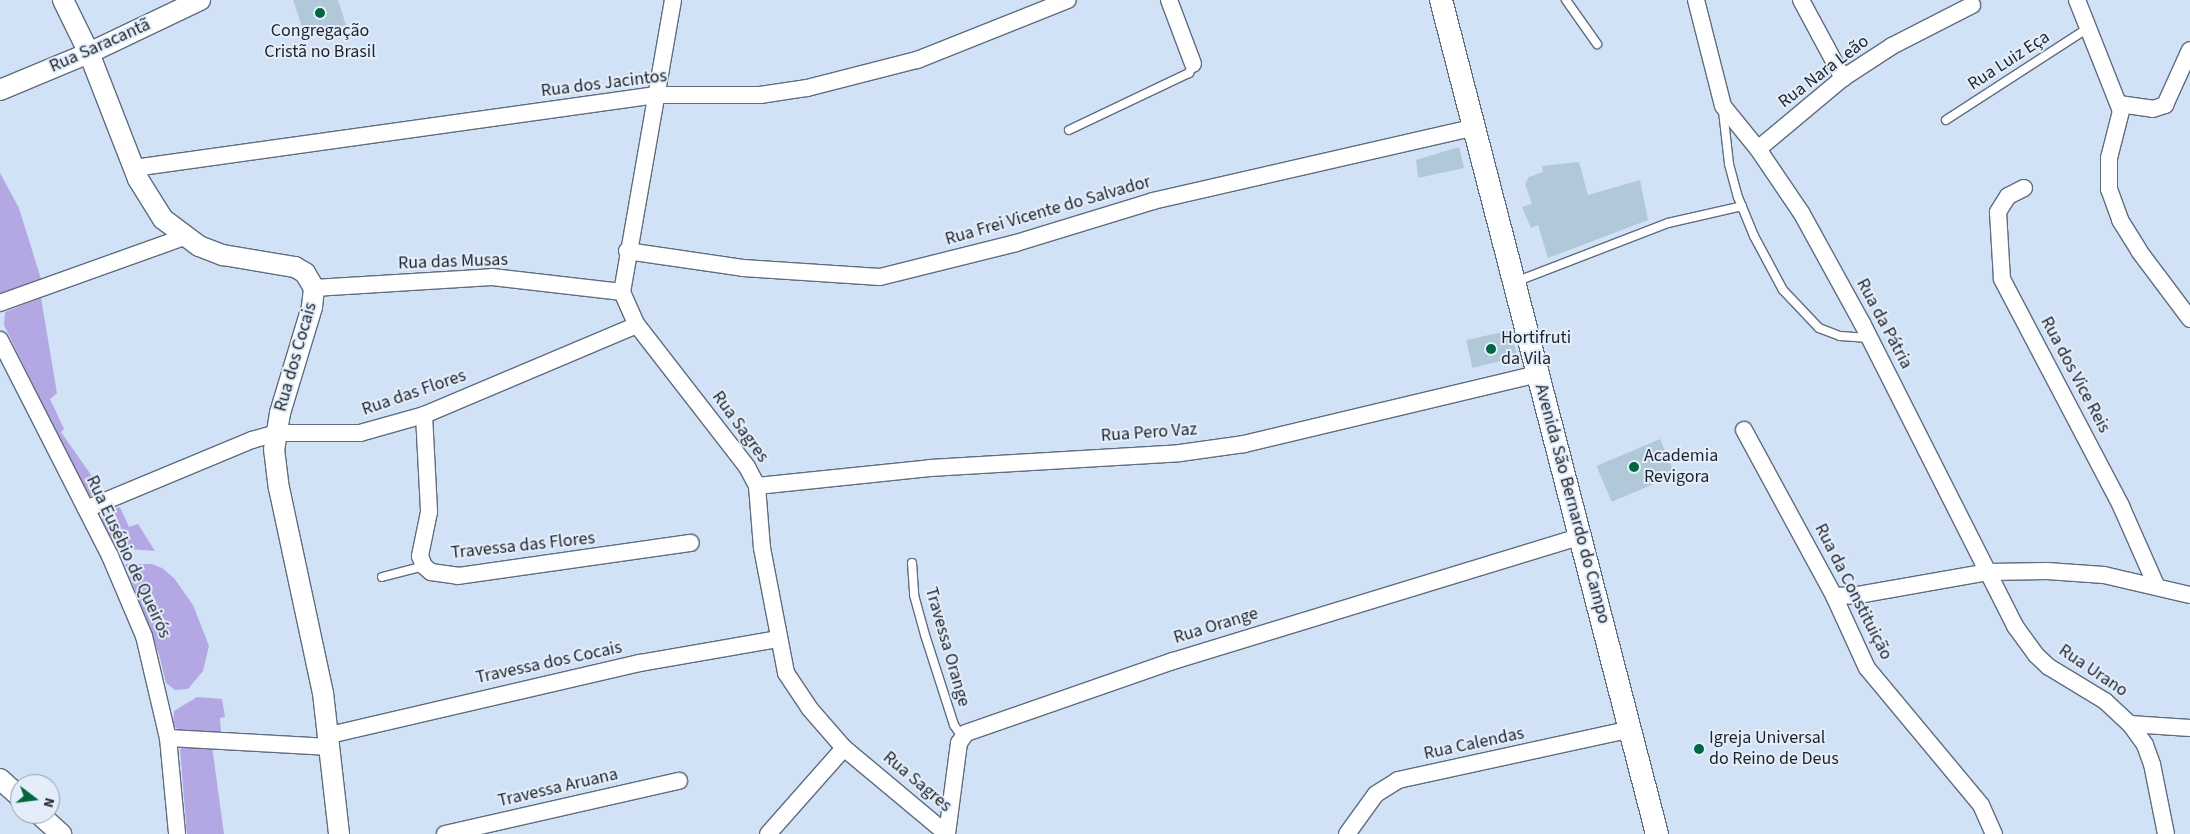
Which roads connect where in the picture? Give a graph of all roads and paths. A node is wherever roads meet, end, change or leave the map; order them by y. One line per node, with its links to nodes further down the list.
1 (62, 0): 15 (street, Rua dos Cocais)
2 (200, 0): 15 (street, Rua Saracantã)
3 (673, 0): 19 (street)
4 (1068, 0): 19 (street, Rua dos Jacintos)
5 (1170, 0): 16 (street)
6 (1441, 0): 23 (main road, Avenida São Bernardo do Campo)
7 (1566, 0): 13 (lane)
8 (1696, 0): 21 (street)
9 (1801, 0): 17 (street)
10 (2077, 0): 12 (street)
11 (1972, 5): 17 (street, Rua Nara Leão)
12 (2088, 28): 20 (street); 22 (lane, Rua Luiz Eça)
13 (1597, 44)
14 (2190, 50): 20 (street)
15 (89, 53): 18 (street, Rua Saracantã); 26 (street, Rua dos Cocais)
16 (1193, 64): 24 (lane)
17 (1843, 78): 25 (street, Rua Nara Leão)
18 (0, 90)
19 (656, 95): 26 (street, Rua dos Jacintos); 30 (street)
20 (2119, 104): 35 (street)
21 (1723, 106): 25 (street, Rua da Pátria); 28 (lane)
22 (1946, 120)
23 (1475, 127): 30 (street, Rua Frei Vicente do Salvador); 31 (main road, Avenida São Bernardo do Campo)
24 (1069, 130)
25 (1758, 149): 37 (street, Rua da Pátria)
26 (134, 168): 29 (street, Rua dos Cocais)
27 (2024, 188): 51 (street, Rua dos Vice Reis)
28 (1742, 206): 31 (lane); 37 (lane)
29 (184, 237): 32 (street, Rua dos Cocais); 34 (street)
30 (627, 252): 33 (street)
31 (1514, 283): 39 (main road, Avenida São Bernardo do Campo)
32 (314, 288): 33 (street, Rua das Musas); 42 (street, Rua dos Cocais)
33 (622, 292): 36 (street, Rua Sagres)
34 (0, 303)
35 (2190, 319)
36 (637, 325): 40 (street, Rua das Flores); 43 (street, Rua Sagres)
37 (1869, 338): 49 (street, Rua da Pátria)
38 (0, 340): 44 (street, Rua Eusébio de Queirós)
39 (1537, 374): 43 (street, Rua Pero Vaz); 45 (main road, Avenida São Bernardo do Campo)
40 (424, 415): 42 (street, Rua das Flores); 48 (street, Travessa das Flores)
41 (1744, 430): 53 (street, Rua da Constituição)
42 (276, 433): 44 (street, Rua das Flores); 60 (street, Rua dos Cocais)
43 (757, 486): 54 (street, Rua Sagres)
44 (86, 509): 59 (street, Rua Eusébio de Queirós)
45 (1581, 536): 57 (main road, Avenida São Bernardo do Campo); 58 (street, Rua Orange)
46 (691, 543): 48 (street, Travessa das Flores)
47 (912, 563): 58 (lane, Travessa Orange)
48 (424, 566): 50 (lane)
49 (1990, 572): 51 (street); 53 (street); 55 (street, Rua Urano)
50 (382, 576)
51 (2156, 585): 52 (street)
52 (2190, 594)
53 (1834, 596): 74 (street, Rua da Constituição)
54 (778, 639): 60 (street, Travessa dos Cocais); 61 (street, Rua Sagres)
55 (2130, 724): 56 (street, Rua Urano); 75 (street)
56 (2190, 728)
57 (1632, 729): 72 (street, Rua Calendas); 73 (main road, Avenida São Bernardo do Campo)
58 (962, 736): 71 (street)
59 (168, 738): 60 (street, Travessa dos Cocais); 67 (street, Rua Eusébio de Queirós)
60 (330, 741): 68 (street, Rua dos Cocais)
61 (844, 748): 70 (street); 71 (street, Rua Sagres)
62 (0, 778): 64 (street)
63 (679, 781): 69 (street, Travessa Aruana)
64 (10, 788)
65 (50, 824): 66 (street)
66 (61, 834)
67 (177, 834)
68 (339, 834)
69 (445, 834)
70 (768, 834)
71 (947, 834)
72 (1347, 834)
73 (1657, 834)
74 (1994, 834)
75 (2166, 834)

